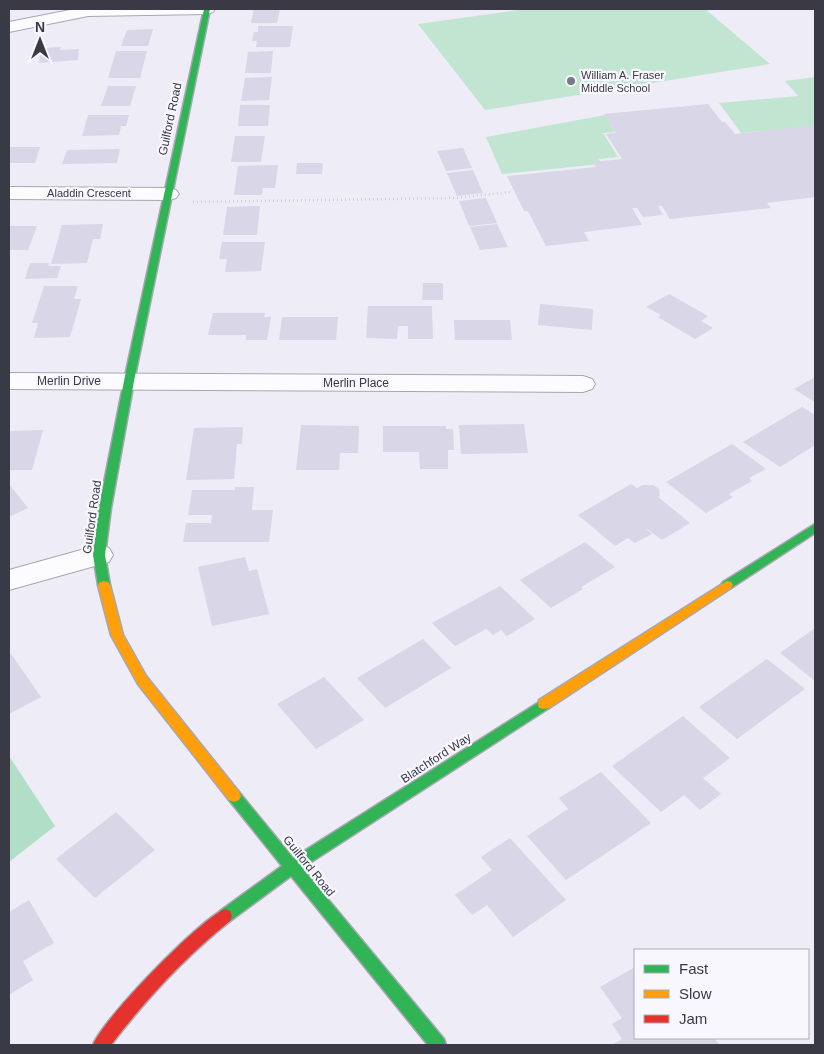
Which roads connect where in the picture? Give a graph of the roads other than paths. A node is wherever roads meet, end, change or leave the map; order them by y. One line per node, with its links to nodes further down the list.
1 (207, 9): 2 (street); 4 (street, Guilford Road)
2 (9, 27)
3 (9, 193): 4 (street, Aladdin Crescent)
4 (168, 198): 6 (street, Guilford Road)
5 (9, 381): 6 (street, Merlin Drive)
6 (129, 381): 7 (street, Merlin Place); 9 (street, Guilford Road)
7 (584, 384)
8 (815, 528): 11 (street, Blatchford Way)
9 (99, 555): 10 (street); 11 (street, Guilford Road)
10 (9, 580)
11 (292, 867): 12 (street, Blatchford Way); 13 (street, Guilford Road)
12 (101, 1045)
13 (438, 1045)

